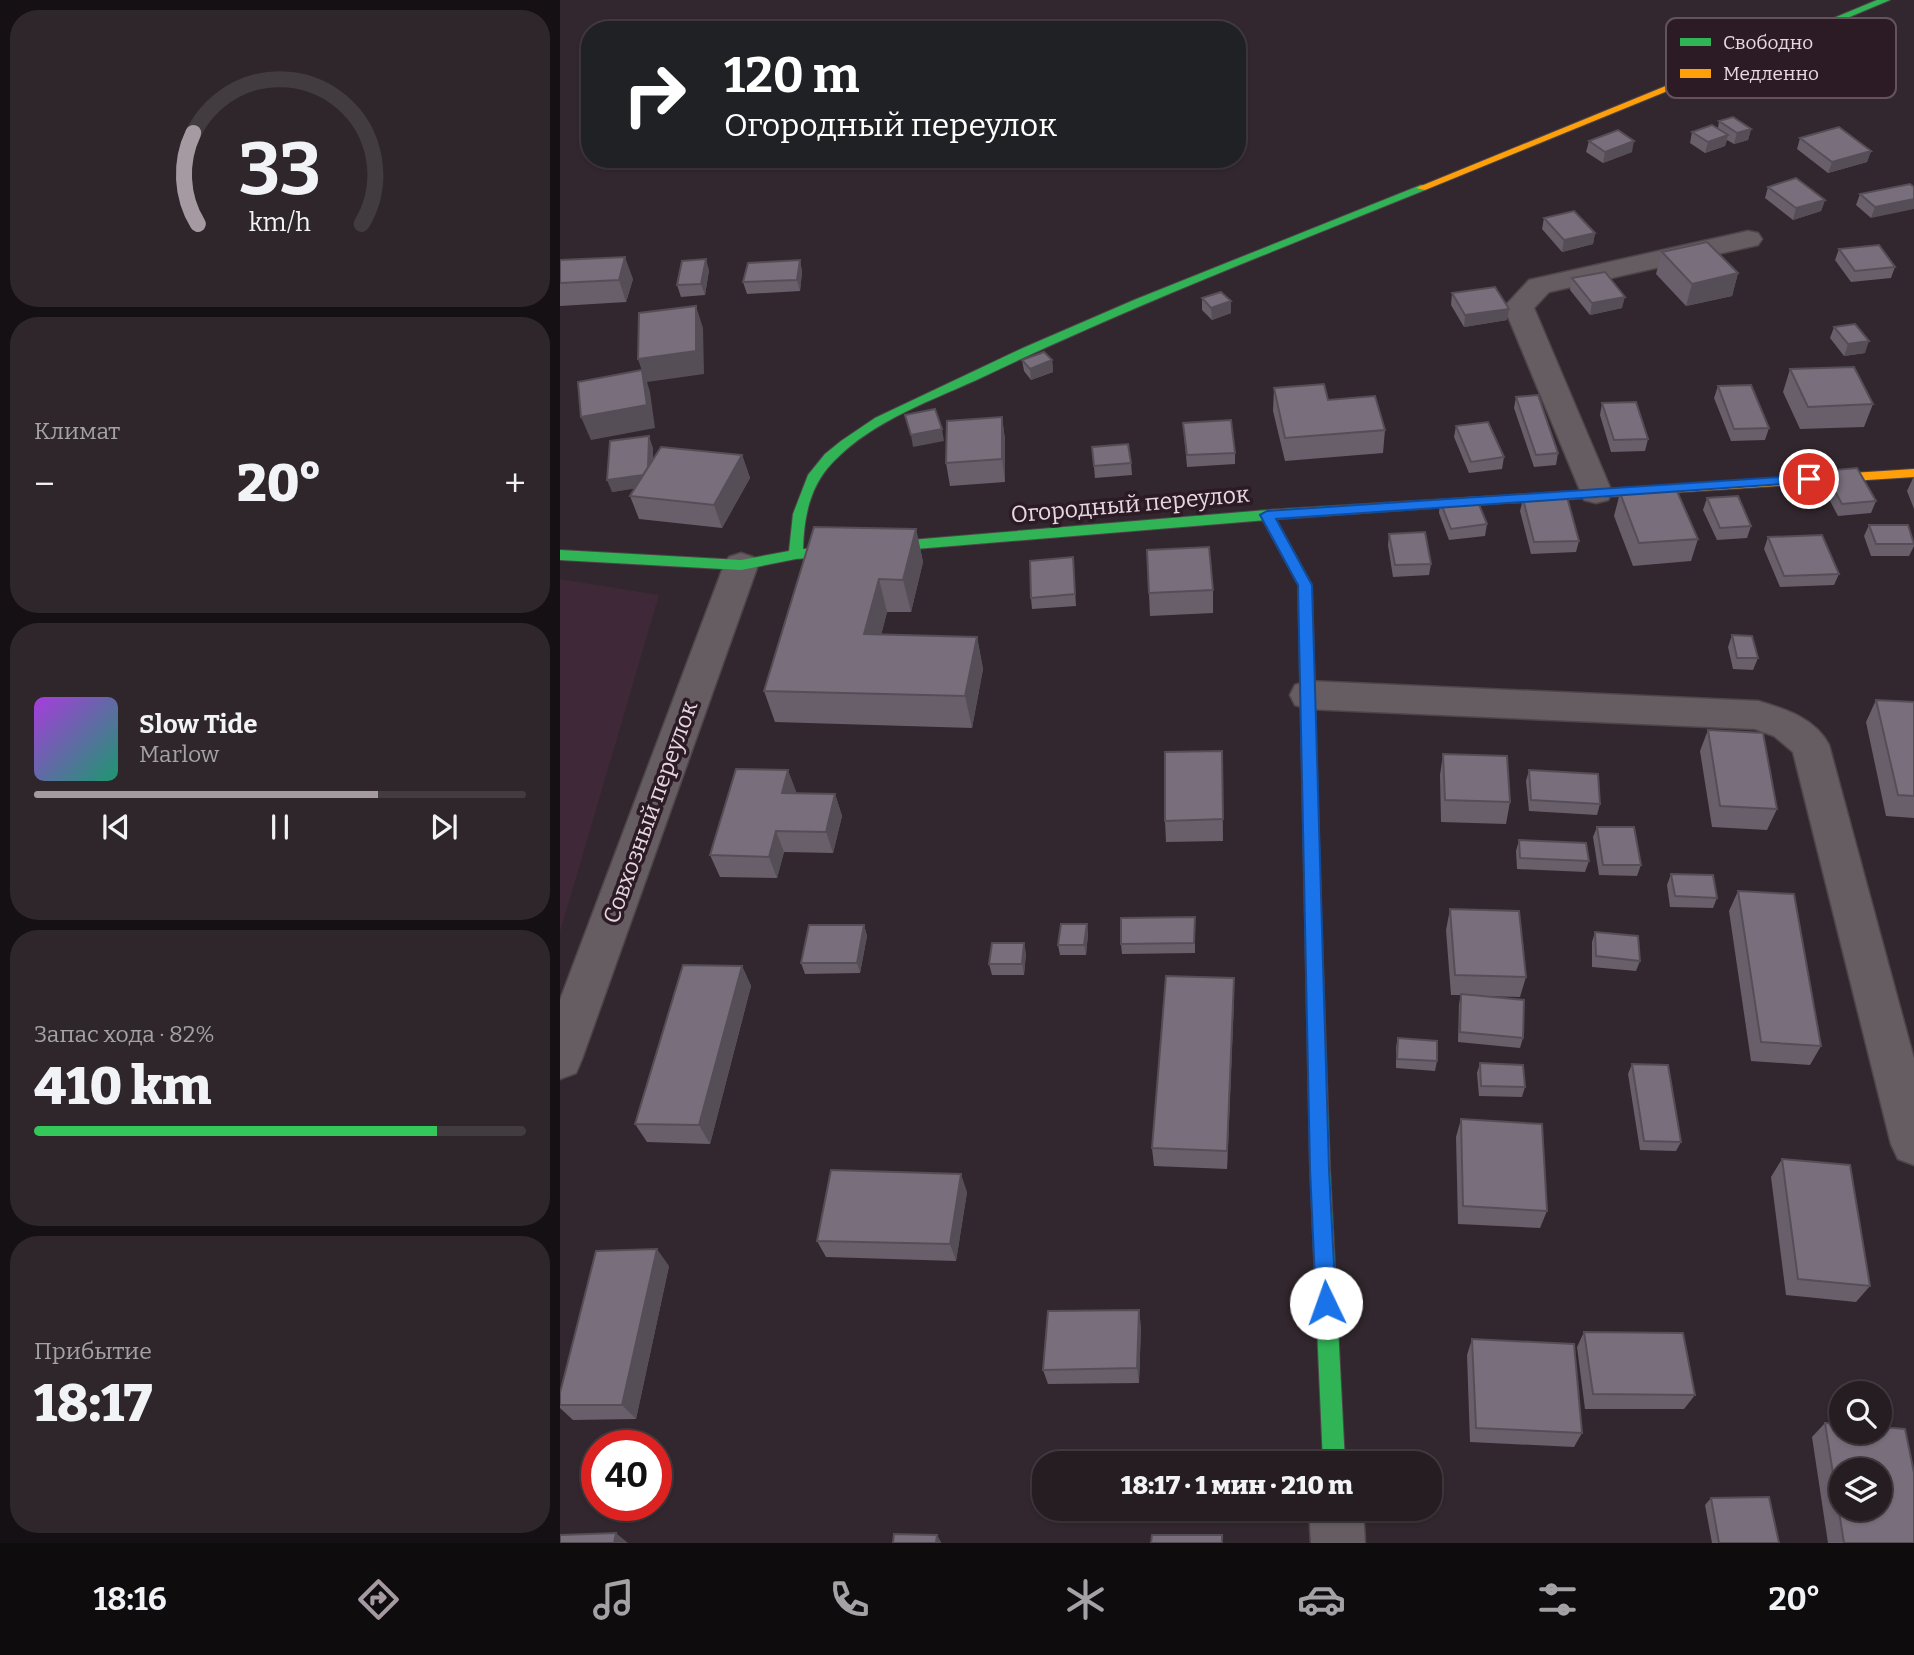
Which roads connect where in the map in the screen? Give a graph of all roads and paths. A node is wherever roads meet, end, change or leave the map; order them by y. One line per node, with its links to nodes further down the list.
1 (1885, 0): 2 (street)
2 (1841, 18)
3 (1666, 89): 8 (street)
4 (1748, 239): 6 (street)
5 (1914, 473): 6 (street, Огородный переулок)
6 (1596, 492): 7 (street, Огородный переулок)
7 (1267, 515): 8 (street, Огородный переулок); 11 (street)
8 (796, 554): 10 (street, Огородный переулок)
9 (560, 555): 10 (street, Огородный переулок)
10 (741, 565): 12 (street, Совхозный переулок)
11 (1308, 695): 13 (street); 14 (street)
12 (560, 1059)
13 (1914, 1144)
14 (1333, 1451)
15 (1337, 1521): 16 (street)
16 (1338, 1543)

